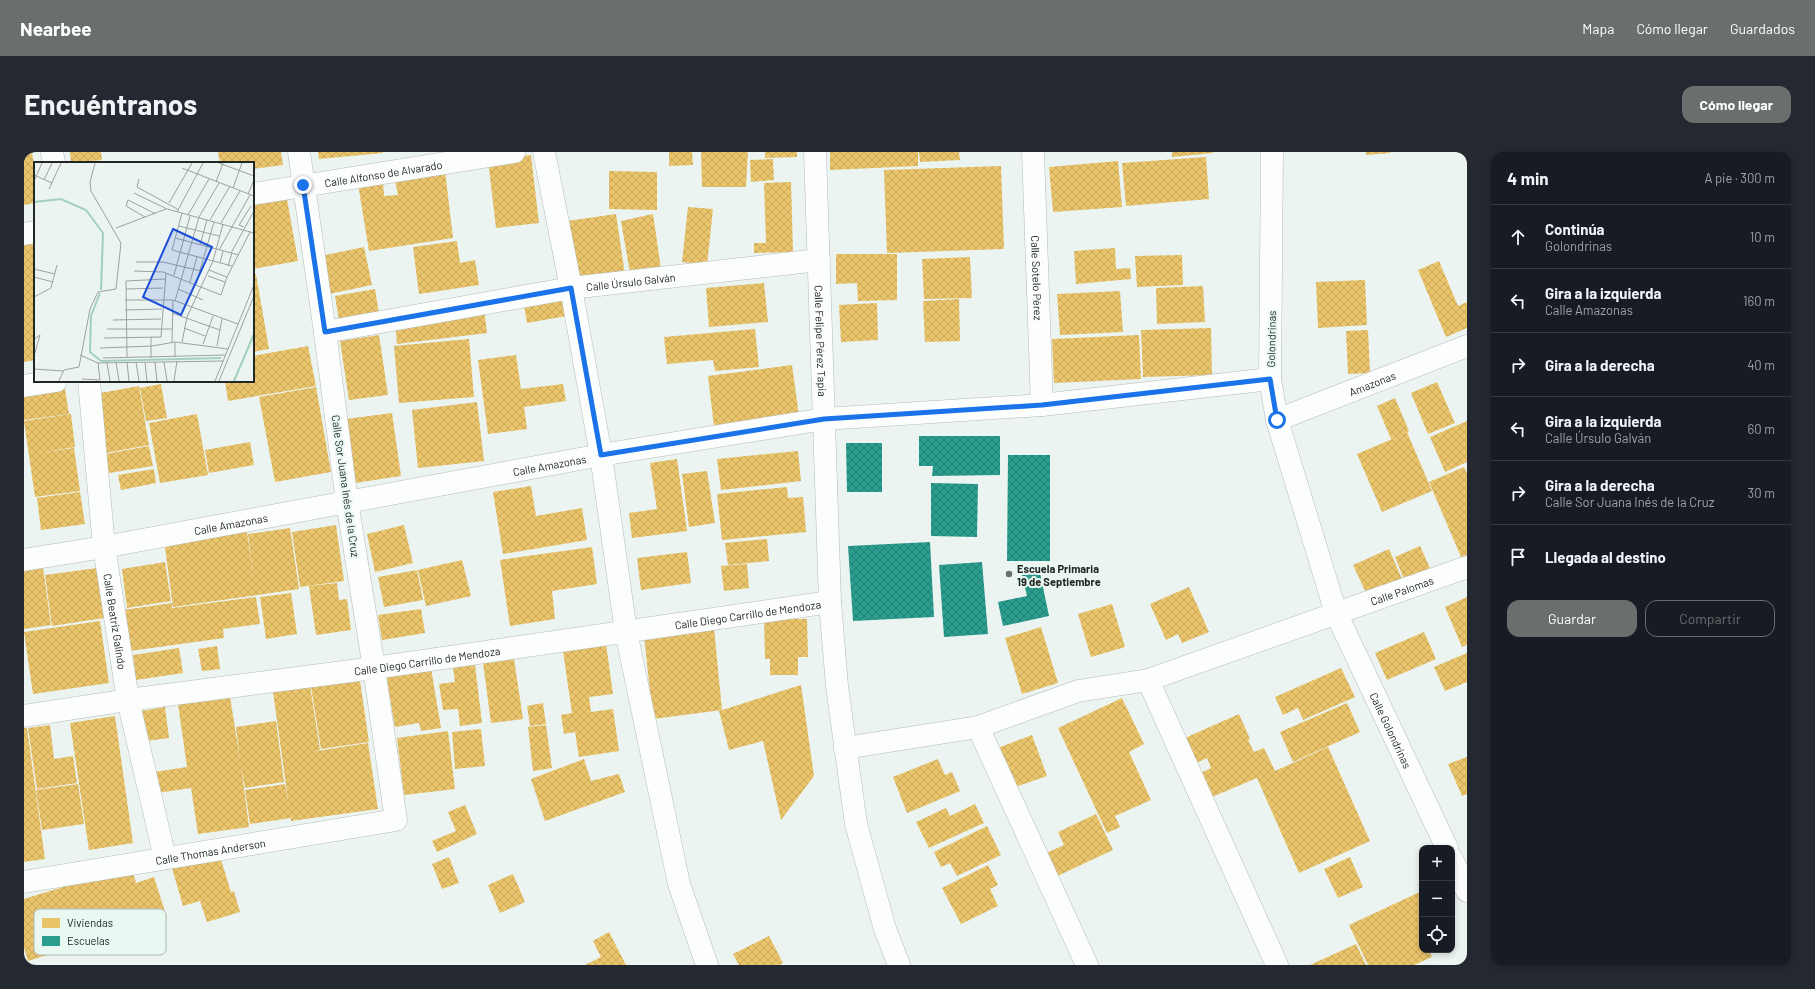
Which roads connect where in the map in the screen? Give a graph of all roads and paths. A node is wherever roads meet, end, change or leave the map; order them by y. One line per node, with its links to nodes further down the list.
1 (52, 152): 8 (street)
2 (299, 152): 9 (street, Calle Sor Juana Inés de la Cruz)
3 (514, 152): 9 (street, Calle Alfonso de Alvarado)
4 (544, 152): 14 (street)
5 (815, 152): 13 (street, Calle Felipe Pérez Tapia)
6 (1032, 152): 21 (street, Calle Sotelo Pérez)
7 (1272, 152): 17 (street, Golondrinas)
8 (54, 162)
9 (303, 185): 10 (street, Calle Alfonso de Alvarado); 15 (street, Calle Sor Juana Inés de la Cruz)
10 (254, 194)
11 (34, 232): 12 (street)
12 (24, 234)
13 (819, 260): 14 (street, Calle Úrsulo Galván); 22 (street, Calle Felipe Pérez Tapia)
14 (571, 288): 15 (street, Calle Úrsulo Galván); 24 (street)
15 (325, 332): 25 (street, Calle Sor Juana Inés de la Cruz)
16 (1467, 346): 23 (street, Amazonas)
17 (1270, 379): 21 (street, Calle Amazonas); 23 (street, Golondrinas)
18 (50, 382): 20 (street)
19 (88, 382): 26 (street, Calle Beatriz Galindo)
20 (24, 386)
21 (1042, 405): 22 (street, Calle Amazonas)
22 (824, 419): 24 (street, Calle Amazonas); 29 (street, Calle Felipe Pérez Tapia)
23 (1277, 420): 30 (street, Golondrinas)
24 (601, 455): 25 (street, Calle Amazonas); 31 (street)
25 (347, 502): 26 (street, Calle Amazonas); 32 (street, Calle Sor Juana Inés de la Cruz)
26 (104, 547): 27 (street, Calle Amazonas); 34 (street, Calle Beatriz Galindo)
27 (24, 560)
28 (1467, 567): 30 (street, Calle Palomas)
29 (830, 602): 31 (street, Calle Diego Carrillo de Mendoza); 37 (street, Calle Felipe Pérez Tapia)
30 (1336, 613): 33 (street, Calle Palomas); 39 (street, Calle Golondrinas)
31 (626, 632): 32 (street, Calle Diego Carrillo de Mendoza); 44 (street)
32 (374, 668): 34 (street, Calle Diego Carrillo de Mendoza); 38 (street, Calle Sor Juana Inés de la Cruz)
33 (1148, 680): 36 (street, Calle Palomas); 47 (street)
34 (128, 700): 35 (street, Calle Diego Carrillo de Mendoza); 40 (street, Calle Beatriz Galindo)
35 (24, 716)
36 (978, 727): 37 (street, Calle Palomas); 46 (street)
37 (845, 748): 45 (street, Calle Felipe Pérez Tapia)
38 (396, 820): 40 (street, Calle Thomas Anderson)
39 (1446, 845)
40 (165, 858): 42 (street, Calle Thomas Anderson)
41 (1455, 865): 43 (street)
42 (24, 882)
43 (1467, 891)
44 (707, 965)
45 (899, 965)
46 (1087, 965)
47 (1277, 965)

